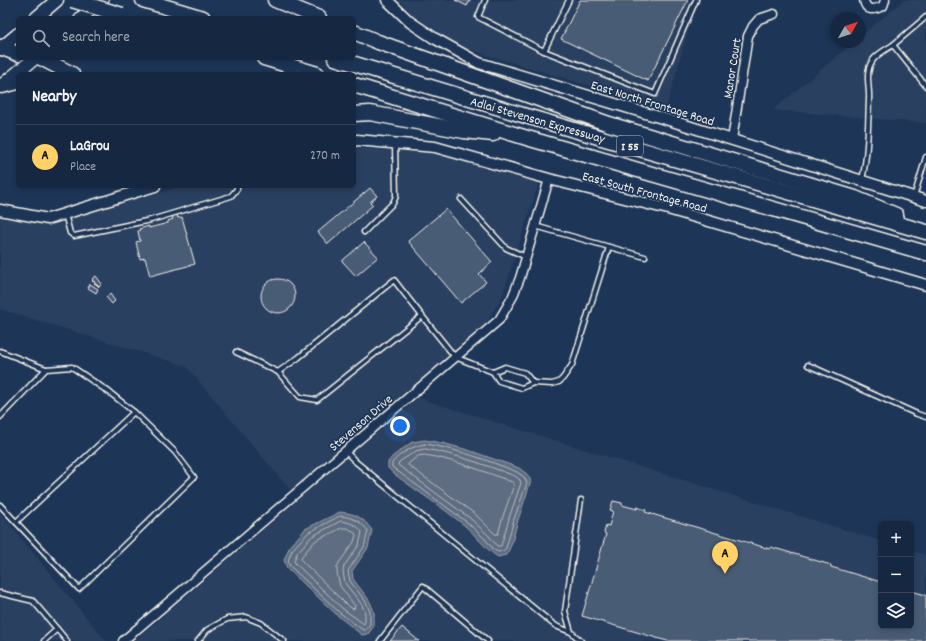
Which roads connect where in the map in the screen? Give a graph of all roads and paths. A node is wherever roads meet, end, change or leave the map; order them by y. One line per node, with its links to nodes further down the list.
1 (57, 0): 13 (main road)
2 (72, 0): 15 (highway, bridge)
3 (102, 0): 14 (main road)
4 (143, 0): 16 (highway)
5 (275, 0): 17 (highway)
6 (387, 0): 40 (street, East North Frontage Road)
7 (485, 0): 23 (lane)
8 (569, 0): 23 (lane)
9 (696, 0): 23 (lane)
10 (864, 0): 11 (street)
11 (885, 0)
12 (774, 14): 40 (street, Manor Court)
13 (38, 16)
14 (83, 16)
15 (124, 16)
16 (195, 16)
17 (314, 16)
18 (926, 17): 21 (lane)
19 (356, 33): 53 (highway)
20 (16, 36): 22 (main road)
21 (892, 45): 36 (lane); 44 (lane)
22 (0, 48): 24 (highway)
23 (544, 51)
24 (16, 53)
25 (33, 60): 29 (main road)
26 (45, 60): 30 (highway)
27 (271, 60): 31 (highway)
28 (342, 60): 55 (highway, Adlai Stevenson Expressway / I 55)
29 (18, 72)
30 (68, 72)
31 (310, 72)
32 (16, 74): 34 (main road)
33 (16, 82): 34 (highway)
34 (1, 86)
35 (356, 86): 38 (highway, Adlai Stevenson Expressway / I 55)
36 (926, 86)
37 (356, 114): 38 (highway)
38 (527, 138): 57 (highway, Adlai Stevenson Expressway / I 55)
39 (356, 140): 41 (street, East South Frontage Road)
40 (732, 140): 44 (street, East North Frontage Road)
41 (395, 143): 43 (street, East South Frontage Road); 54 (lane)
42 (926, 157): 47 (lane)
43 (549, 179): 52 (street, Stevenson Drive); 60 (street, East South Frontage Road)
44 (862, 181): 47 (street, East North Frontage Road)
45 (149, 188): 51 (street)
46 (237, 188): 51 (lane)
47 (914, 197): 49 (street, East North Frontage Road)
48 (462, 199): 58 (lane)
49 (926, 201)
50 (0, 210): 51 (street)
51 (65, 214)
52 (535, 226): 56 (lane); 58 (street, Stevenson Drive)
53 (926, 227)
54 (364, 232)
55 (926, 232)
56 (609, 247): 59 (lane); 69 (lane)
57 (926, 253)
58 (526, 257): 64 (street, Stevenson Drive)
59 (645, 257)
60 (926, 285)
61 (422, 316): 64 (lane); 67 (lane); 67 (lane)
62 (0, 351): 66 (lane)
63 (236, 352): 67 (lane)
64 (455, 357): 68 (lane); 73 (street, Stevenson Drive)
65 (808, 365): 71 (lane)
66 (46, 369): 70 (lane); 72 (lane)
67 (278, 372)
68 (493, 372): 69 (lane); 69 (lane)
69 (533, 383)
70 (134, 412): 76 (lane); 76 (lane)
71 (926, 416)
72 (0, 417)
73 (345, 451): 79 (lane); 82 (street, Stevenson Drive)
74 (581, 500): 79 (lane)
75 (0, 505): 76 (lane)
76 (16, 522)
77 (0, 593): 78 (lane)
78 (57, 629): 80 (lane); 81 (lane)
79 (571, 632): 87 (lane)
80 (44, 641)
81 (67, 641)
82 (123, 641)
83 (198, 641): 84 (lane)
84 (284, 641)
85 (380, 641): 86 (lane)
86 (488, 641)
87 (581, 641)

